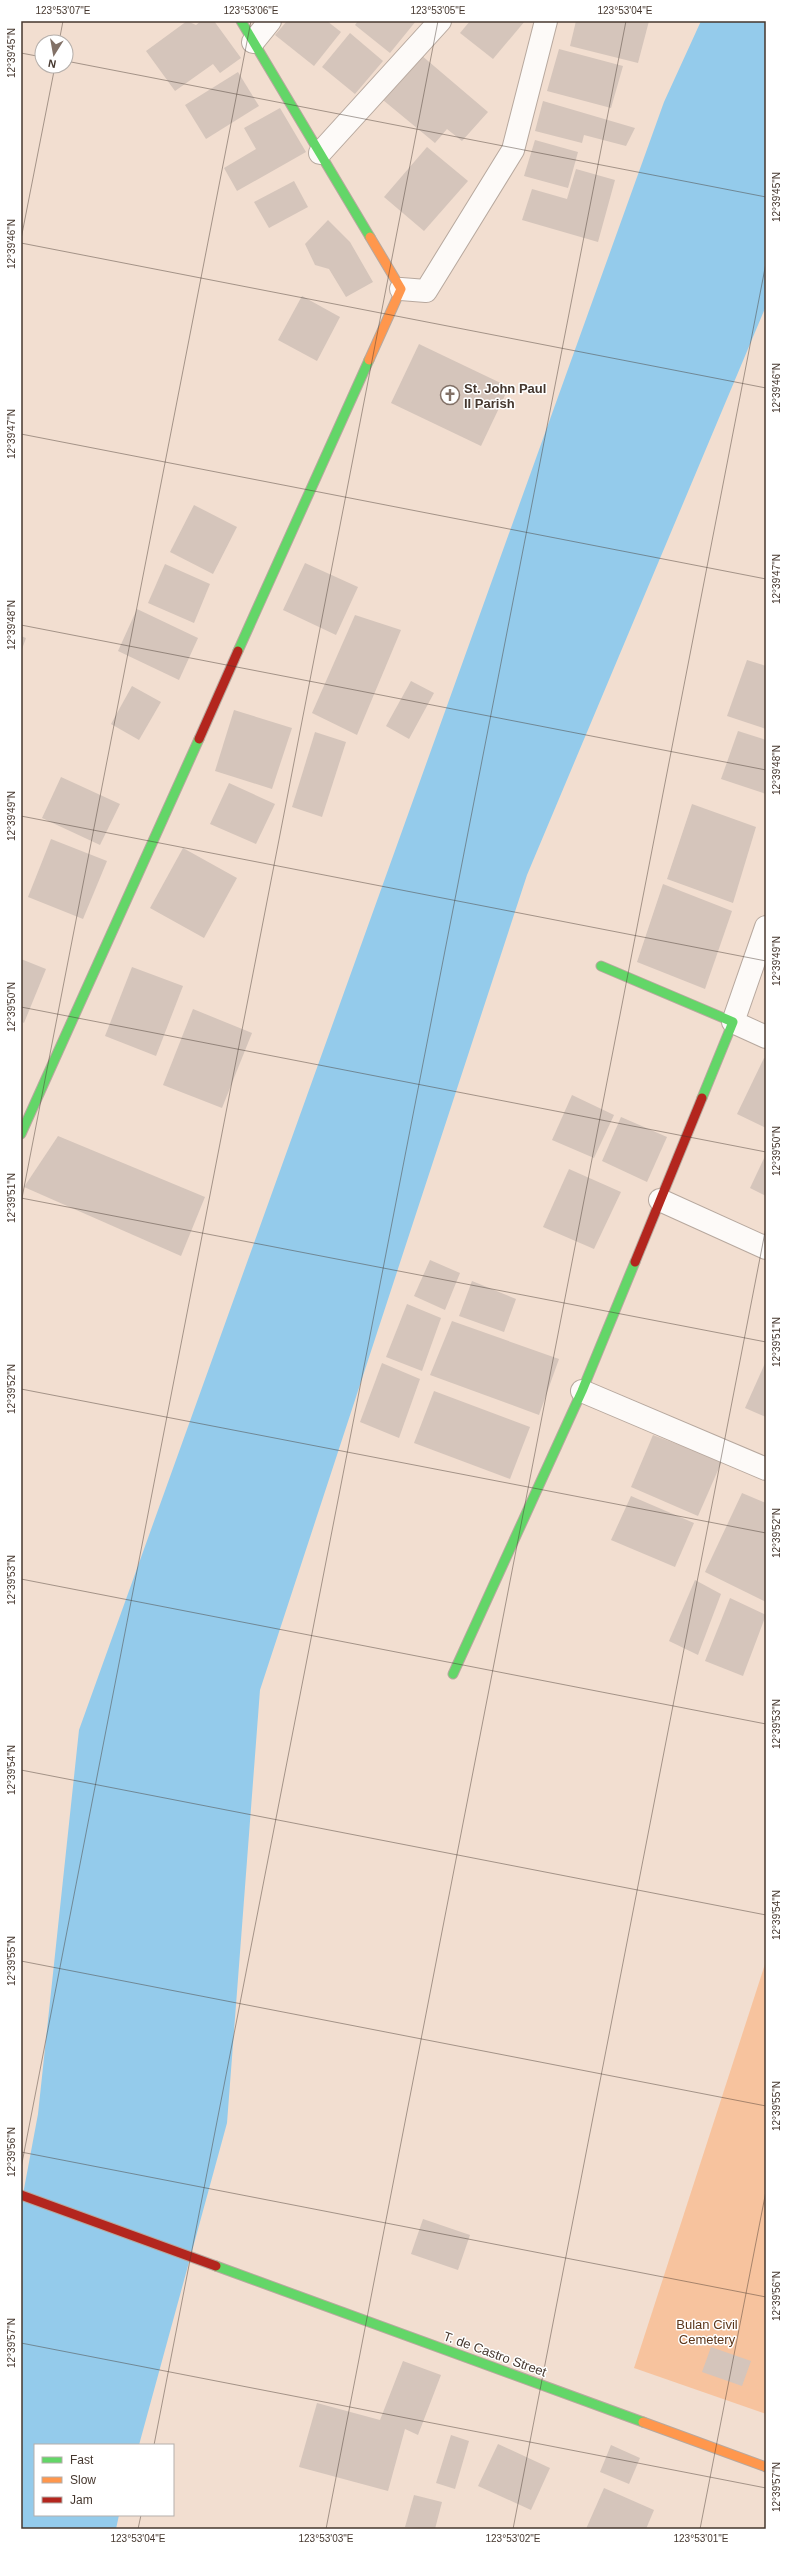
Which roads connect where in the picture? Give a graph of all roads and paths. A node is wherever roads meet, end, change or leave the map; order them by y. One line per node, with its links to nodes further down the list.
1 (241, 21): 5 (street)
2 (270, 21): 5 (street)
3 (440, 21): 6 (street)
4 (546, 21): 7 (street)
5 (254, 42): 6 (street)
6 (320, 153): 7 (street)
7 (401, 288): 12 (street)
8 (766, 927): 10 (street)
9 (602, 966): 10 (street)
10 (733, 1022): 11 (street); 13 (street)
11 (766, 1037)
12 (21, 1134)
13 (660, 1200): 14 (street); 15 (street)
14 (766, 1248)
15 (582, 1391): 16 (street); 17 (street)
16 (766, 1469)
17 (453, 1674)
18 (21, 2195): 19 (street, T. de Castro Street)
19 (766, 2467)

